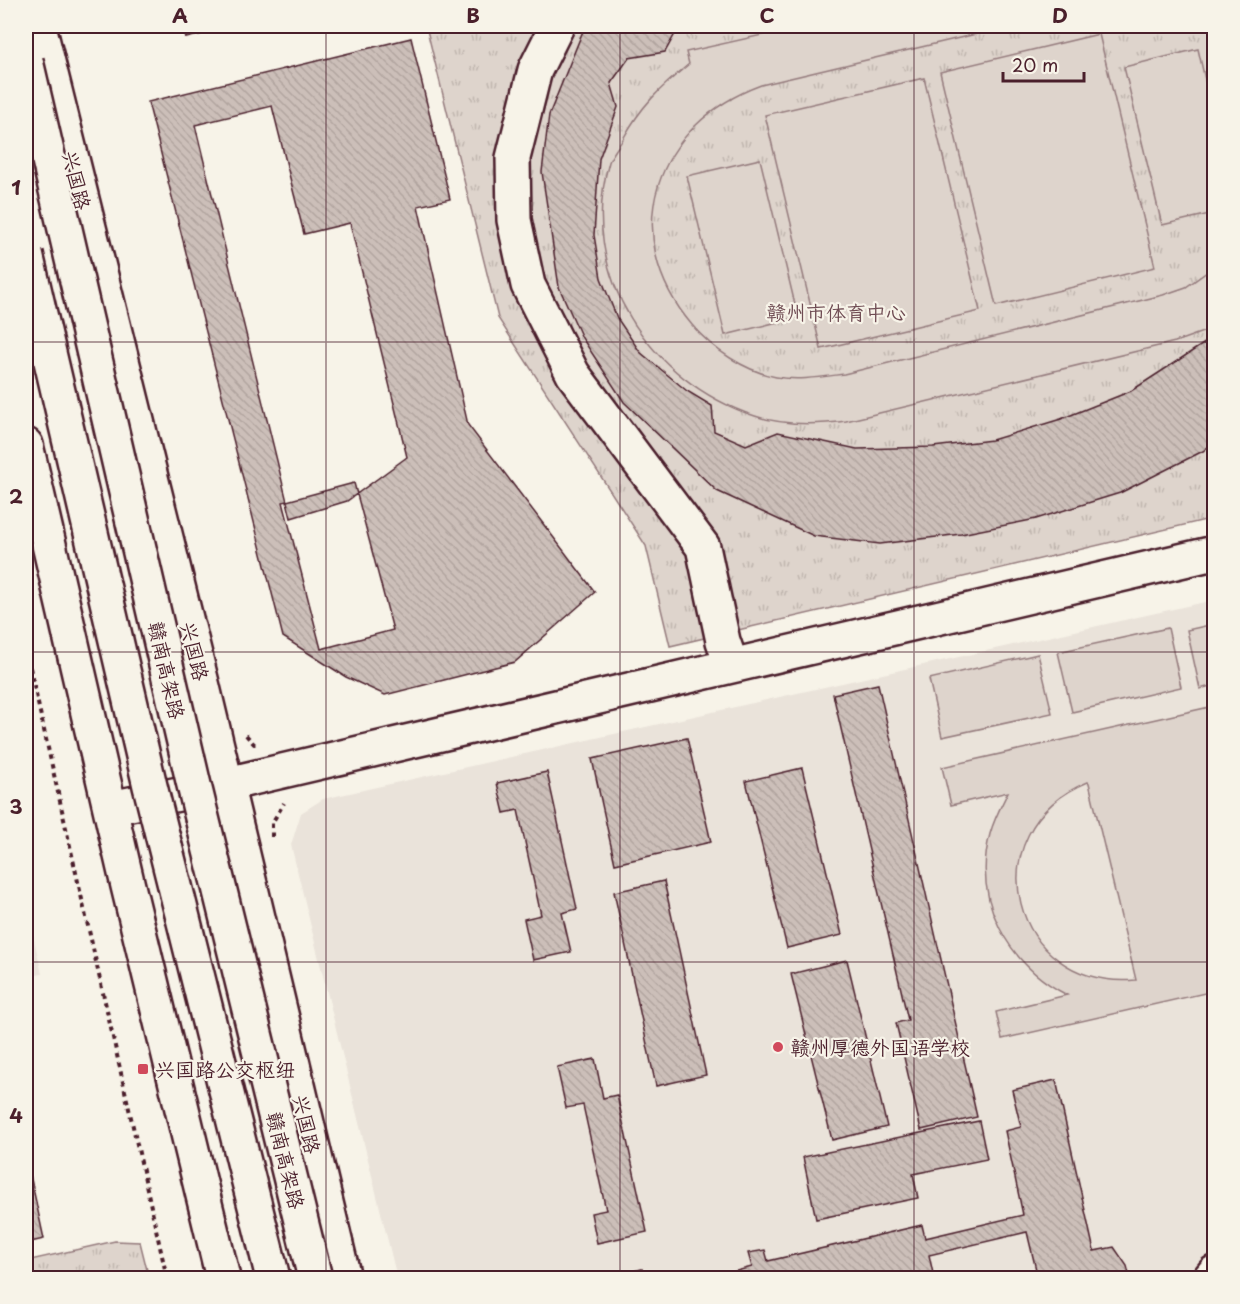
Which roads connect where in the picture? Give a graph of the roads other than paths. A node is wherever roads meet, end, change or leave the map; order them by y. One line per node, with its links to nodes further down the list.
1 (39, 26): 8 (main road, 兴国路)
2 (557, 26): 7 (main road)
3 (26, 61): 13 (main road, 赣南高架路, bridge)
4 (26, 254): 12 (main road, 赣南高架路, bridge)
5 (26, 445): 9 (main road)
6 (1215, 552): 7 (main road)
7 (731, 664): 8 (main road)
8 (227, 784): 9 (main road); 14 (main road, 兴国路)
9 (111, 808): 11 (main road)
10 (1215, 1274): 15 (main road)
11 (223, 1278)
12 (273, 1278)
13 (315, 1278)
14 (344, 1278)
15 (1210, 1278)

